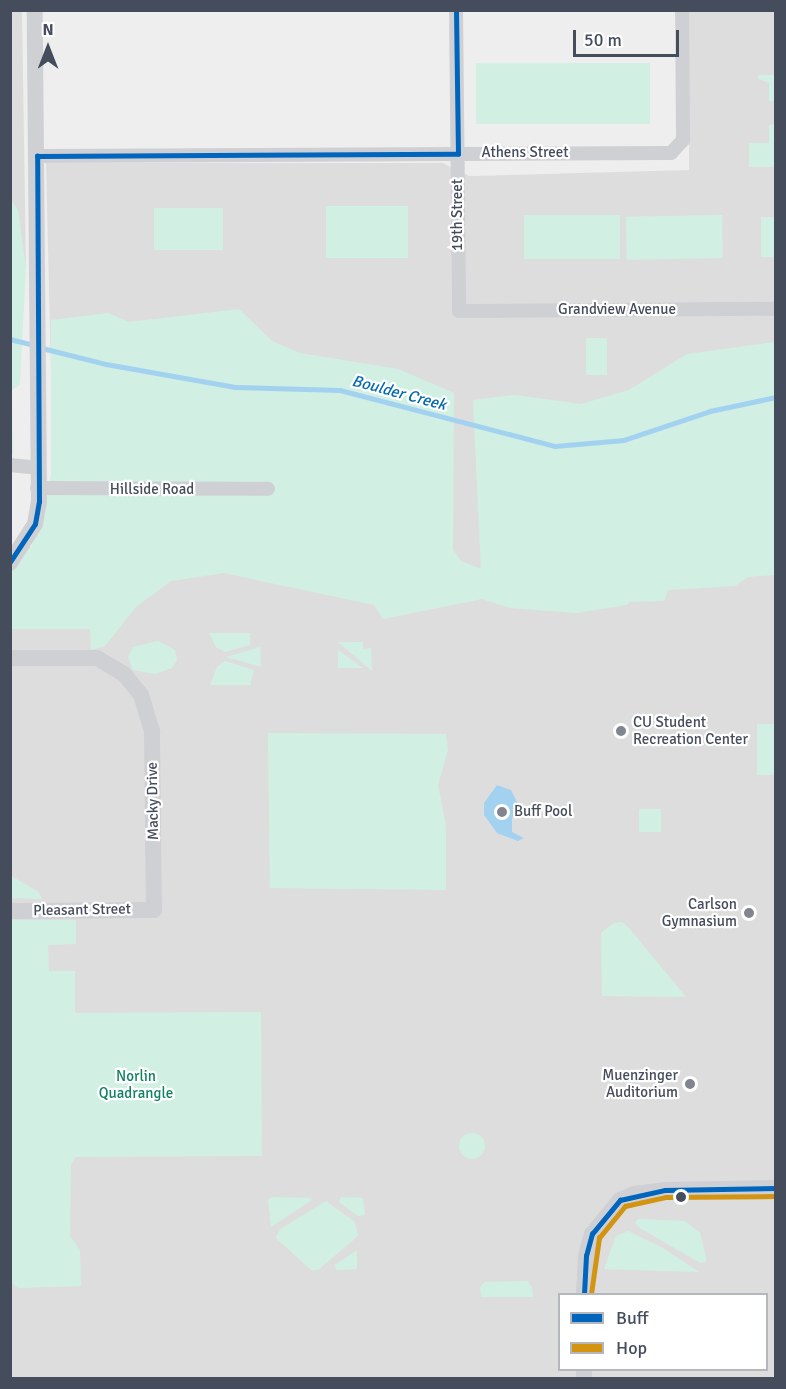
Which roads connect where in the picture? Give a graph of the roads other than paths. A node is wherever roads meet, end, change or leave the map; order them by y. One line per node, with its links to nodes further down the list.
1 (35, 10): 5 (street)
2 (456, 10): 4 (street, 19th Street)
3 (682, 10): 4 (street, Athens Street)
4 (458, 154): 5 (street, Athens Street); 7 (street, 19th Street)
5 (37, 156): 9 (street)
6 (776, 309): 7 (street, Grandview Avenue)
7 (459, 311)
8 (10, 465): 9 (street)
9 (37, 468): 10 (street)
10 (37, 488): 11 (street, Hillside Road); 12 (street); 13 (street)
11 (268, 489)
12 (10, 549)
13 (10, 563)
14 (13, 659): 15 (street, Macky Drive)
15 (154, 910): 16 (street, Pleasant Street)
16 (10, 911)
17 (776, 1188): 18 (street)
18 (584, 1293)

